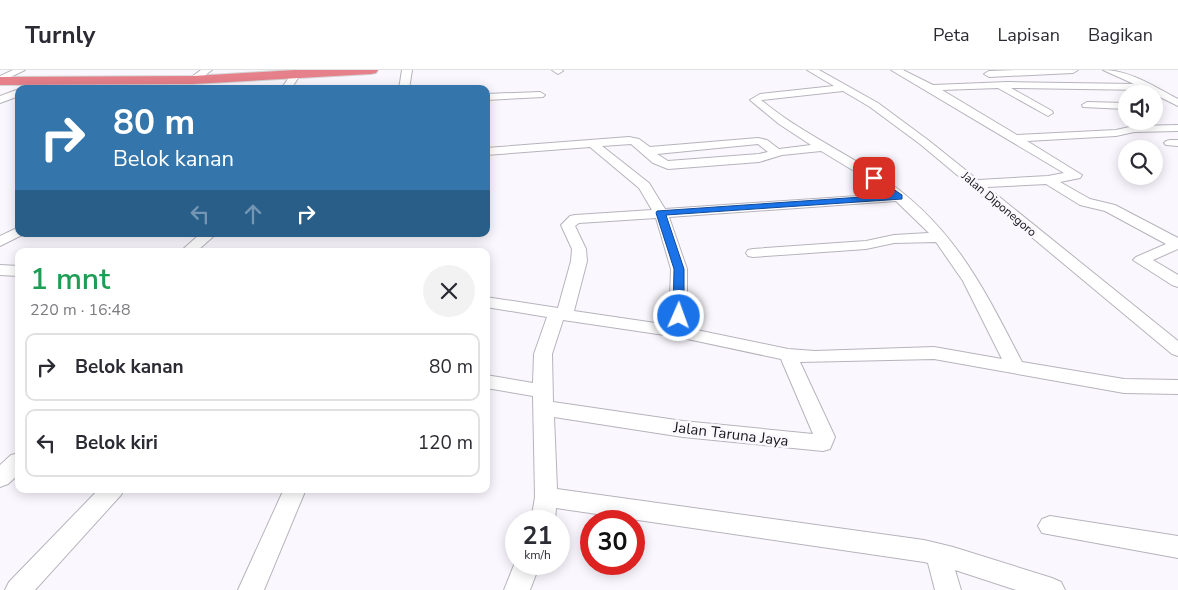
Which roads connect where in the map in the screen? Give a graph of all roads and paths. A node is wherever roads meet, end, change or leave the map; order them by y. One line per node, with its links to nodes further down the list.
1 (20, 70): 10 (street)
2 (371, 70): 9 (highway)
3 (407, 70): 15 (street)
4 (812, 70): 19 (street, Jalan Diponegoro)
5 (896, 70): 20 (street)
6 (1073, 70): 16 (street)
7 (1109, 70): 8 (street); 17 (street)
8 (1132, 70)
9 (295, 75): 11 (highway); 14 (street)
10 (0, 80): 12 (highway)
11 (196, 80): 12 (highway)
12 (40, 81): 13 (street)
13 (32, 85)
14 (289, 85)
15 (405, 85)
16 (1004, 85): 18 (street); 20 (street); 30 (street)
17 (1143, 85)
18 (1118, 87)
19 (846, 88): 34 (street); 39 (street, Jalan Diponegoro)
20 (931, 88): 32 (street)
21 (15, 94): 25 (street)
22 (540, 95): 24 (street)
23 (1163, 96): 27 (street)
24 (490, 97)
25 (0, 100)
26 (1087, 105): 28 (street)
27 (1178, 105): 29 (street)
28 (1118, 106)
29 (1163, 106)
30 (1048, 113)
31 (1178, 128): 32 (street)
32 (1016, 138): 38 (street)
33 (591, 142): 35 (street); 36 (street); 41 (street)
34 (824, 147): 37 (street); 40 (street)
35 (648, 151): 37 (street); 37 (street)
36 (490, 152)
37 (777, 153)
38 (1048, 180): 39 (street); 46 (street)
39 (976, 184): 55 (street, Jalan Diponegoro)
40 (899, 197): 41 (street); 44 (street)
41 (661, 213): 53 (street); 54 (street)
42 (15, 233): 45 (street)
43 (205, 237): 47 (street)
44 (940, 237): 48 (street); 57 (street)
45 (0, 242)
46 (1178, 244): 51 (street)
47 (192, 248)
48 (753, 253)
49 (0, 270): 50 (street)
50 (15, 272)
51 (1178, 282)
52 (490, 303): 53 (street)
53 (560, 314): 54 (street); 60 (street)
54 (678, 332): 56 (street)
55 (1178, 350)
56 (788, 355): 57 (street); 60 (street, Jalan Taruna Jaya)
57 (1015, 367): 59 (street)
58 (490, 382): 60 (street)
59 (1178, 387)
60 (543, 400): 65 (street)
61 (15, 465): 62 (street)
62 (0, 478)
63 (109, 493): 71 (street)
64 (292, 493): 72 (street)
65 (546, 497): 66 (street); 69 (street)
66 (544, 510)
67 (1050, 526): 68 (street)
68 (1178, 547)
69 (938, 554): 74 (street); 75 (street)
70 (522, 575): 73 (street)
71 (18, 590)
72 (251, 590)
73 (516, 590)
74 (948, 590)
75 (1052, 590)

